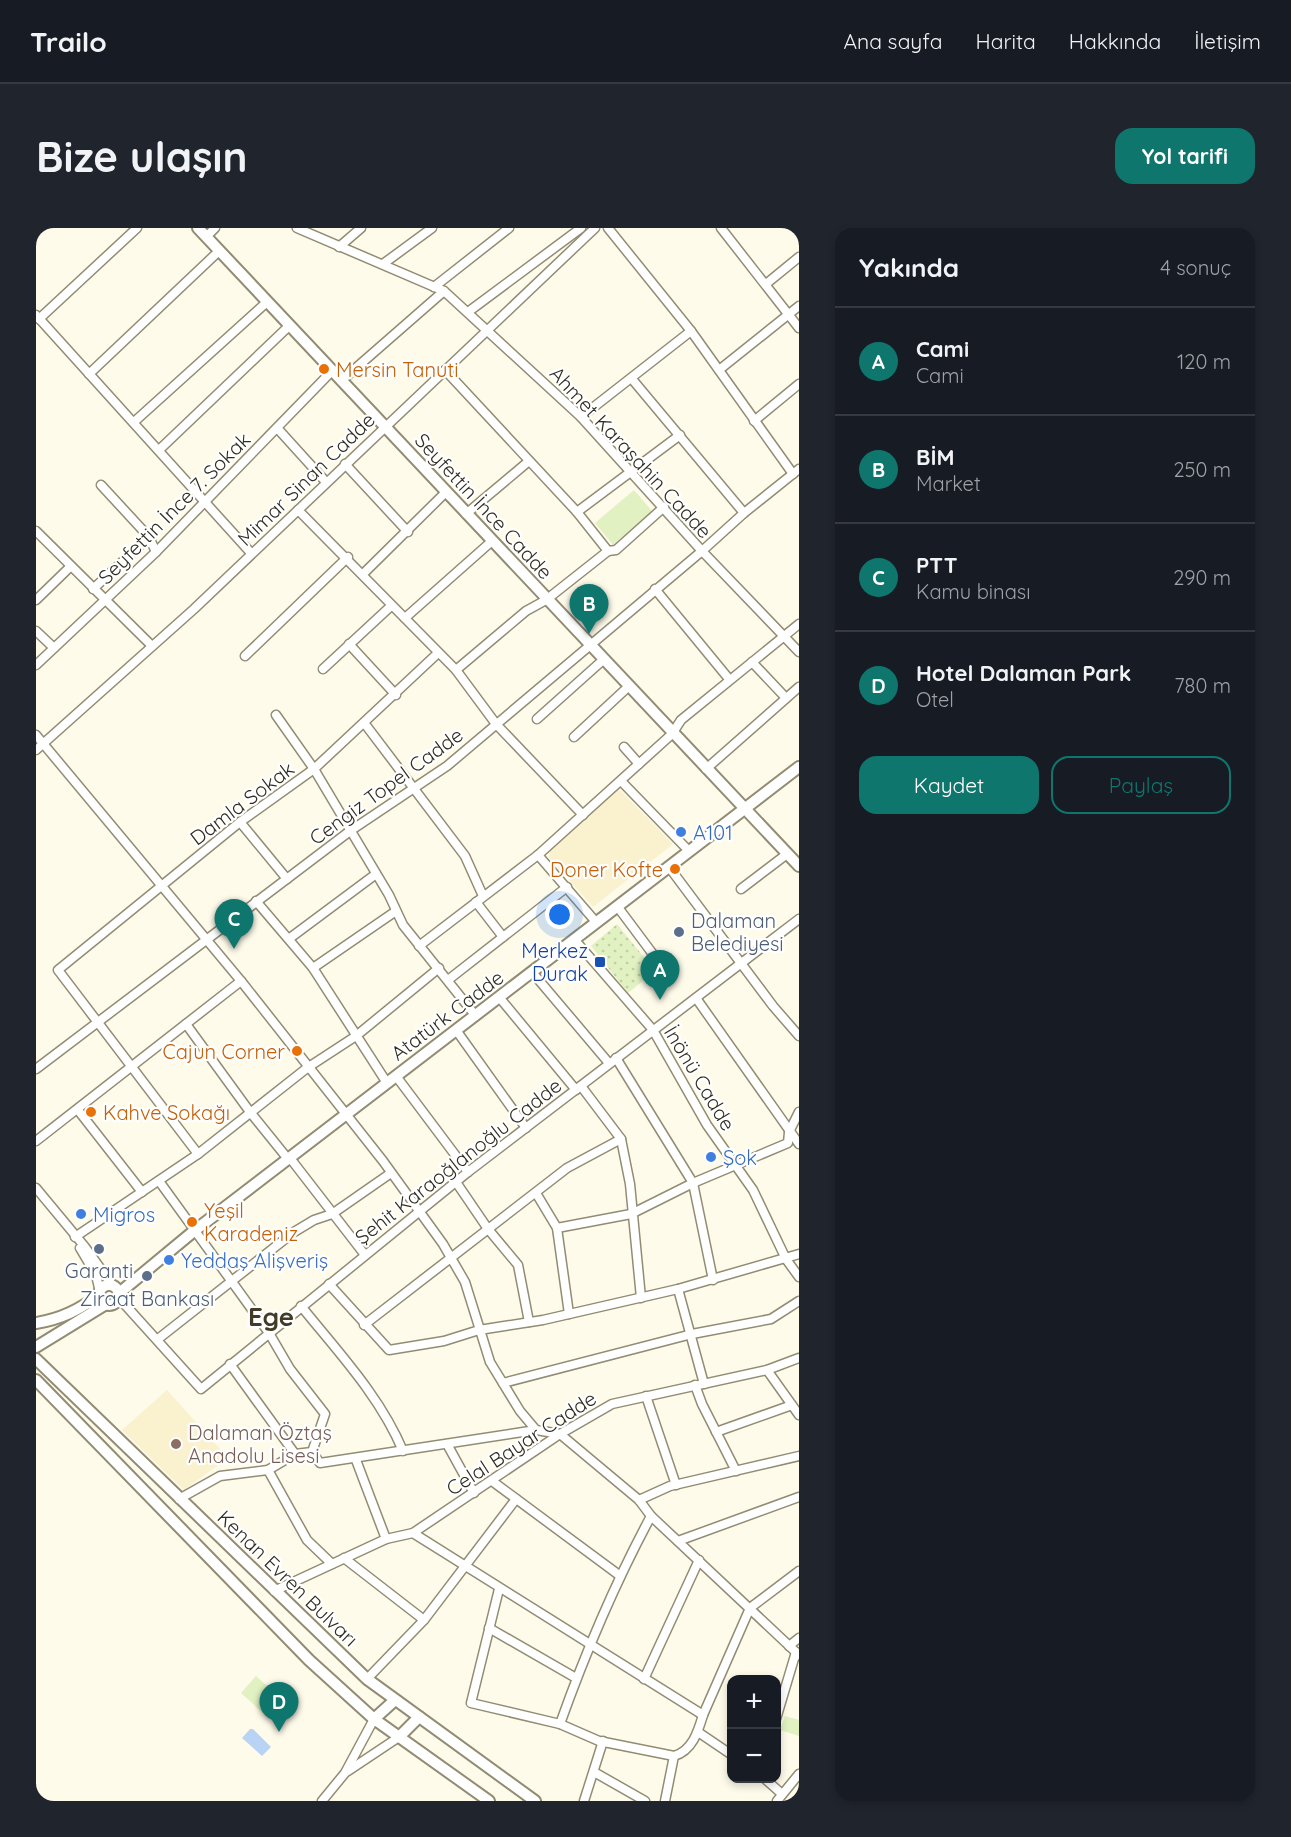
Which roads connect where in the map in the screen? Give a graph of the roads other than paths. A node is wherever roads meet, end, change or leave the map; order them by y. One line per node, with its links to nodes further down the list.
1 (137, 228): 24 (street)
2 (198, 228): 12 (main road, Seyfettin İnce Cadde)
3 (215, 228): 12 (street)
4 (297, 228): 13 (street, Ahmet Karaşahin Cadde)
5 (361, 228): 13 (street)
6 (432, 228): 16 (street)
7 (509, 228): 18 (street)
8 (581, 228): 22 (street)
9 (595, 228): 27 (street, Mimar Sinan Cadde)
10 (608, 228): 28 (street)
11 (721, 228): 17 (street)
12 (206, 237): 14 (main road, Seyfettin İnce Cadde)
13 (339, 247): 16 (street, Ahmet Karaşahin Cadde)
14 (219, 251): 20 (main road, Seyfettin İnce Cadde); 32 (street)
15 (799, 257): 17 (street)
16 (383, 264): 18 (street, Ahmet Karaşahin Cadde)
17 (766, 284): 23 (street)
18 (434, 287): 19 (street, Ahmet Karaşahin Cadde)
19 (444, 291): 22 (street, Ahmet Karaşahin Cadde); 34 (street)
20 (267, 302): 25 (main road, Seyfettin İnce Cadde); 38 (street)
21 (799, 306): 23 (street)
22 (468, 312): 27 (street, Ahmet Karaşahin Cadde)
23 (789, 315): 26 (street); 30 (street)
24 (38, 317): 32 (street)
25 (289, 326): 31 (main road, Seyfettin İnce Cadde); 42 (street)
26 (799, 328)
27 (488, 330): 29 (street, Mimar Sinan Cadde); 36 (street, Ahmet Karaşahin Cadde)
28 (691, 331): 30 (street); 33 (street)
29 (445, 370): 39 (street, Mimar Sinan Cadde); 43 (street)
30 (719, 370): 37 (street)
31 (332, 371): 34 (main road, Seyfettin İnce Cadde); 40 (street, Seyfettin İnce 7. Sokak)
32 (89, 374): 38 (street)
33 (632, 378): 36 (street); 41 (street)
34 (341, 381): 39 (main road, Seyfettin İnce Cadde)
35 (799, 384): 37 (street)
36 (581, 417): 45 (street, Ahmet Karaşahin Cadde)
37 (754, 421): 46 (street)
38 (134, 422): 42 (street)
39 (384, 427): 44 (street, Mimar Sinan Cadde); 49 (main road, Seyfettin İnce Cadde)
40 (278, 429): 47 (street); 50 (street, Seyfettin İnce 7. Sokak)
41 (680, 435): 45 (street); 54 (street)
42 (159, 450): 50 (street)
43 (529, 461): 53 (street); 55 (street)
44 (345, 464): 47 (street, Mimar Sinan Cadde); 57 (street)
45 (631, 472): 51 (street, Ahmet Karaşahin Cadde); 53 (street)
46 (796, 472): 54 (street, Cengiz Topel Cadde)
47 (326, 482): 52 (street, Mimar Sinan Cadde)
48 (101, 485): 58 (street)
49 (446, 492): 55 (main road, Seyfettin İnce Cadde); 57 (street)
50 (204, 500): 62 (street, Seyfettin İnce 7. Sokak); 63 (street)
51 (664, 507): 60 (street); 61 (street, Ahmet Karaşahin Cadde)
52 (298, 510): 63 (street, Mimar Sinan Cadde); 64 (street)
53 (577, 512): 60 (street)
54 (744, 513): 61 (street, Cengiz Topel Cadde)
55 (466, 514): 59 (main road, Seyfettin İnce Cadde)
56 (36, 531): 65 (street)
57 (408, 532): 66 (street)
58 (149, 537): 62 (street); 67 (street)
59 (492, 541): 71 (main road, Seyfettin İnce Cadde); 73 (street)
60 (608, 551): 71 (street)
61 (702, 551): 68 (street, Cengiz Topel Cadde); 76 (street, Ahmet Karaşahin Cadde)
62 (156, 552): 70 (street, Seyfettin İnce 7. Sokak)
63 (251, 553): 78 (street, Mimar Sinan Cadde)
64 (348, 557): 66 (street); 83 (street)
65 (71, 567): 67 (street); 69 (street)
66 (363, 574): 72 (street)
67 (93, 589): 70 (street)
68 (655, 589): 79 (street, Cengiz Topel Cadde); 89 (street)
69 (36, 600)
70 (105, 600): 78 (street); 80 (street, Seyfettin İnce 7. Sokak)
71 (546, 600): 79 (main road, Seyfettin İnce Cadde); 88 (street)
72 (391, 606): 73 (street); 77 (street)
73 (405, 618): 82 (street)
74 (799, 624): 76 (street)
75 (36, 631): 80 (street)
76 (784, 636): 81 (street, Ahmet Karaşahin Cadde); 85 (street)
77 (349, 644): 87 (street); 92 (street)
78 (152, 646): 101 (street, Mimar Sinan Cadde)
79 (590, 646): 84 (main road, Seyfettin İnce Cadde); 97 (street, Cengiz Topel Cadde)
80 (54, 648): 86 (street, Seyfettin İnce 7. Sokak)
81 (799, 652)
82 (438, 653): 88 (street); 92 (street, Damla Sokak)
83 (245, 656)
84 (603, 660): 90 (main road, Seyfettin İnce Cadde); 95 (street)
85 (752, 662): 89 (street); 93 (street)
86 (36, 665)
87 (323, 669)
88 (456, 670): 97 (street)
89 (729, 679): 98 (street)
90 (628, 687): 98 (main road, Seyfettin İnce Cadde); 100 (street)
91 (799, 687): 93 (street)
92 (396, 695): 96 (street, Damla Sokak)
93 (786, 698): 107 (street)
94 (276, 715): 106 (street)
95 (537, 718)
96 (365, 724): 106 (street, Damla Sokak); 109 (street)
97 (496, 724): 109 (street, Cengiz Topel Cadde); 111 (street)
98 (672, 734): 104 (street); 107 (main road, Seyfettin İnce Cadde)
99 (36, 735): 101 (street)
100 (574, 736)
101 (44, 743): 103 (street, Mimar Sinan Cadde); 121 (street)
102 (624, 747): 104 (street)
103 (36, 750)
104 (639, 764): 108 (street)
105 (799, 767): 110 (main road, Atatürk Cadde)
106 (314, 769): 112 (street, Damla Sokak); 113 (street)
107 (705, 769): 110 (main road, Seyfettin İnce Cadde)
108 (621, 781): 111 (street); 114 (street)
109 (414, 791): 113 (street, Cengiz Topel Cadde); 124 (street)
110 (743, 809): 114 (main road, Atatürk Cadde); 115 (main road, Seyfettin İnce Cadde)
111 (583, 815): 116 (street)
112 (240, 822): 120 (street); 121 (street, Damla Sokak)
113 (350, 831): 119 (street); 120 (street, Cengiz Topel Cadde)
114 (689, 851): 118 (main road, Atatürk Cadde)
115 (787, 854): 117 (main road, Seyfettin İnce Cadde); 123 (street)
116 (538, 855): 122 (street); 124 (street)
117 (799, 866)
118 (669, 867): 126 (main road, Atatürk Cadde); 135 (street)
119 (376, 874): 127 (street); 132 (street)
120 (287, 879): 125 (street, Cengiz Topel Cadde)
121 (164, 885): 131 (street); 145 (street, Damla Sokak)
122 (567, 887): 129 (street); 130 (street)
123 (741, 889)
124 (480, 899): 130 (street); 134 (street)
125 (256, 900): 131 (street, Cengiz Topel Cadde); 132 (street)
126 (617, 906): 129 (main road, Atatürk Cadde); 139 (street)
127 (396, 911): 134 (street); 136 (street)
128 (799, 919): 135 (street, Şehit Karaoğlanoğlu Cadde)
129 (596, 922): 133 (main road, Atatürk Cadde)
130 (504, 937): 140 (street)
131 (206, 938): 141 (street); 145 (street, Cengiz Topel Cadde)
132 (290, 938): 136 (street)
133 (574, 939): 138 (main road, Atatürk Cadde); 148 (street, İnönü Cadde)
134 (419, 946): 137 (street)
135 (741, 964): 143 (street, Şehit Karaoğlanoğlu Cadde); 150 (street)
136 (313, 968): 149 (street)
137 (439, 968): 140 (street); 149 (street)
138 (532, 972): 142 (main road, Atatürk Cadde); 151 (street)
139 (670, 978)
140 (448, 980): 144 (street)
141 (241, 981): 146 (street); 153 (street)
142 (499, 997): 144 (main road, Atatürk Cadde); 156 (street)
143 (696, 998): 148 (street, Şehit Karaoğlanoğlu Cadde); 162 (street)
144 (475, 1015): 147 (main road, Atatürk Cadde)
145 (98, 1021): 152 (street); 154 (street, Cengiz Topel Cadde)
146 (186, 1024): 152 (street); 158 (street)
147 (456, 1030): 155 (main road, Atatürk Cadde); 161 (street)
148 (653, 1030): 151 (street, Şehit Karaoğlanoğlu Cadde); 168 (street, İnönü Cadde)
149 (356, 1036): 153 (street); 155 (street)
150 (799, 1036)
151 (612, 1060): 156 (street, Şehit Karaoğlanoğlu Cadde); 173 (street)
152 (133, 1066): 157 (street); 166 (street)
153 (308, 1068): 158 (street); 160 (street)
154 (36, 1069)
155 (391, 1080): 160 (main road, Atatürk Cadde); 169 (street)
156 (578, 1088): 161 (street, Şehit Karaoğlanoğlu Cadde); 163 (street)
157 (78, 1110): 164 (street); 175 (street)
158 (250, 1112): 166 (street); 167 (street)
159 (799, 1112): 162 (street)
160 (345, 1115): 167 (main road, Atatürk Cadde); 170 (street)
161 (526, 1128): 169 (street, Şehit Karaoğlanoğlu Cadde)
162 (789, 1132): 165 (street); 168 (street)
163 (621, 1139): 176 (street); 179 (street)
164 (36, 1141)
165 (799, 1144)
166 (198, 1154): 171 (street)
167 (289, 1158): 178 (street); 182 (main road, Atatürk Cadde)
168 (735, 1165): 173 (street); 187 (street, İnönü Cadde)
169 (468, 1172): 172 (street, Şehit Karaoğlanoğlu Cadde)
170 (391, 1173): 177 (street); 178 (street)
171 (159, 1181): 175 (street); 182 (street)
172 (456, 1182): 177 (street, Şehit Karaoğlanoğlu Cadde); 181 (street)
173 (693, 1183): 179 (street); 190 (street)
174 (36, 1188): 183 (street)
175 (142, 1192): 183 (street)
176 (536, 1193): 180 (street); 181 (street)
177 (419, 1212): 185 (street, Şehit Karaoğlanoğlu Cadde); 186 (street)
178 (332, 1214): 185 (street); 189 (street)
179 (631, 1214): 180 (street); 195 (street)
180 (556, 1228): 199 (street)
181 (488, 1229): 186 (street); 200 (street)
182 (194, 1231): 189 (street); 193 (main road, Atatürk Cadde)
183 (75, 1237): 193 (street); 194 (street)
184 (799, 1254): 187 (street)
185 (365, 1255): 191 (street, Şehit Karaoğlanoğlu Cadde)
186 (450, 1257): 202 (street); 203 (street)
187 (786, 1259): 188 (street, İnönü Cadde); 190 (street)
188 (799, 1277)
189 (230, 1280): 204 (street); 206 (street)
190 (713, 1280): 192 (street)
191 (329, 1284): 198 (street, Şehit Karaoğlanoğlu Cadde); 202 (street)
192 (678, 1289): 195 (street); 205 (street)
193 (117, 1292): 194 (main road); 197 (main road); 206 (street)
194 (100, 1293): 197 (main road); 201 (main road)
195 (641, 1298): 199 (street)
196 (799, 1301): 205 (street)
197 (106, 1305): 207 (main road)
198 (300, 1306): 204 (street, Şehit Karaoğlanoğlu Cadde); 222 (street)
199 (569, 1314): 200 (street)
200 (529, 1322): 203 (street)
201 (36, 1323)
202 (364, 1325): 203 (street)
203 (479, 1330): 213 (street)
204 (268, 1333): 210 (street, Şehit Karaoğlanoğlu Cadde); 223 (street)
205 (692, 1334): 213 (street); 214 (street)
206 (158, 1339): 210 (street, Şehit Karaoğlanoğlu Cadde)
207 (36, 1347)
208 (799, 1358): 211 (street, Celal Bayar Cadde)
209 (36, 1359): 234 (main road, Kenan Evren Bulvarı)
210 (230, 1364): 224 (street)
211 (766, 1371): 214 (street, Celal Bayar Cadde); 216 (street)
212 (36, 1380): 262 (main road, Kenan Evren Bulvarı)
213 (503, 1383): 218 (street)
214 (699, 1384): 215 (street, Celal Bayar Cadde); 219 (street)
215 (646, 1396): 220 (street, Celal Bayar Cadde); 230 (street)
216 (792, 1405): 217 (street); 219 (street)
217 (799, 1415)
218 (536, 1430): 220 (street); 221 (street)
219 (716, 1432): 228 (street)
220 (560, 1434): 229 (street, Celal Bayar Cadde); 235 (street)
221 (447, 1444): 222 (street); 231 (street)
222 (403, 1451): 226 (street)
223 (312, 1452): 224 (street); 226 (street)
224 (296, 1454): 227 (street)
225 (799, 1456): 228 (street)
226 (356, 1460): 238 (street)
227 (268, 1470): 234 (street); 242 (street)
228 (736, 1471): 230 (street)
229 (492, 1481): 231 (street, Celal Bayar Cadde); 233 (street)
230 (676, 1485): 235 (street)
231 (474, 1493): 237 (street, Celal Bayar Cadde)
232 (799, 1497): 239 (street)
233 (516, 1498): 243 (street); 245 (street)
234 (179, 1499): 247 (main road, Kenan Evren Bulvarı)
235 (639, 1500): 236 (street)
236 (651, 1516): 239 (street); 245 (street)
237 (413, 1533): 238 (street, Celal Bayar Cadde); 243 (street)
238 (386, 1539): 240 (street, Celal Bayar Cadde)
239 (678, 1541): 241 (street)
240 (344, 1558): 242 (street, Celal Bayar Cadde); 249 (street)
241 (699, 1560): 248 (street); 257 (street)
242 (332, 1564): 247 (street, Celal Bayar Cadde)
243 (465, 1568): 246 (street); 249 (street)
244 (799, 1570): 248 (street)
245 (619, 1575): 252 (street)
246 (499, 1589): 250 (street); 252 (street)
247 (274, 1590): 256 (main road, Kenan Evren Bulvarı)
248 (750, 1608): 253 (street); 260 (street)
249 (424, 1620): 256 (street)
250 (489, 1628): 255 (street); 263 (street)
251 (799, 1638): 253 (street)
252 (588, 1645): 255 (street); 257 (street)
253 (789, 1646): 254 (street)
254 (798, 1654): 259 (street)
255 (576, 1678): 263 (street)
256 (367, 1679): 258 (main road, Kenan Evren Bulvarı)
257 (644, 1679): 260 (street)
258 (395, 1700): 261 (main road, Kenan Evren Bulvarı); 262 (main road)
259 (781, 1707)
260 (703, 1715): 264 (street)
261 (419, 1717): 265 (main road); 276 (main road, Kenan Evren Bulvarı)
262 (374, 1719): 265 (main road, Kenan Evren Bulvarı); 270 (street)
263 (560, 1724): 266 (street)
264 (698, 1732): 267 (street); 268 (street)
265 (399, 1737): 270 (street); 275 (main road, Kenan Evren Bulvarı)
266 (603, 1742): 268 (street); 269 (street)
267 (727, 1752)
268 (674, 1756): 279 (street)
269 (594, 1772): 277 (street); 278 (street)
270 (345, 1773): 274 (street)
271 (799, 1774): 273 (street)
272 (767, 1783): 273 (street)
273 (780, 1798)
274 (322, 1801)
275 (489, 1801)
276 (535, 1801)
277 (584, 1801)
278 (645, 1801)
279 (666, 1801)

